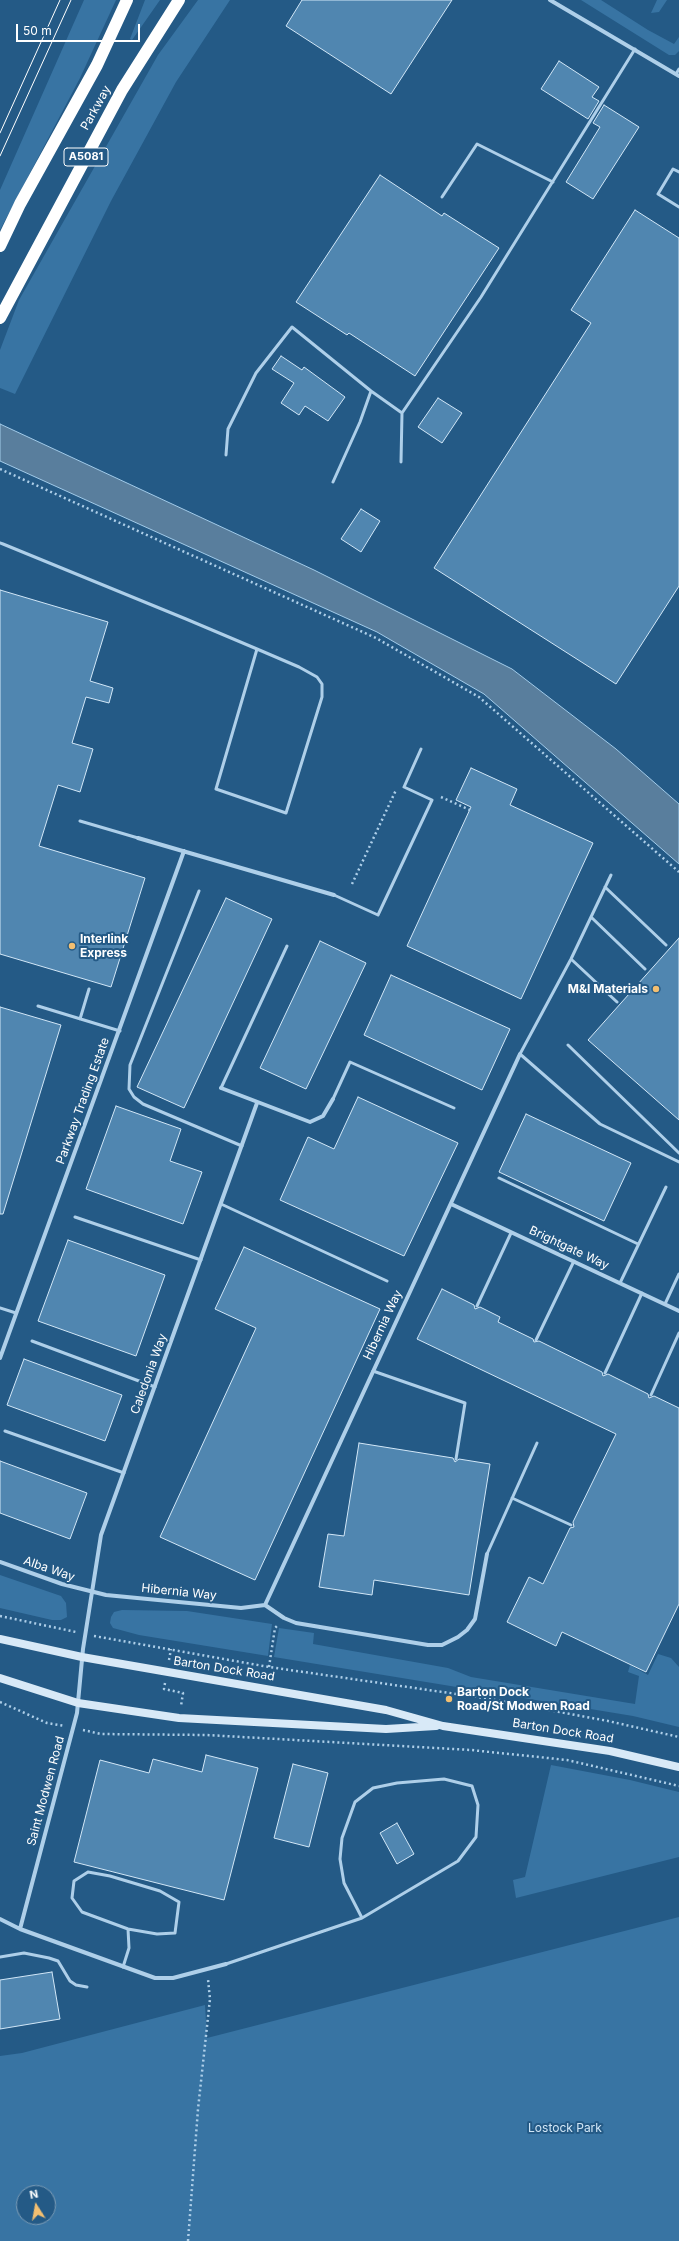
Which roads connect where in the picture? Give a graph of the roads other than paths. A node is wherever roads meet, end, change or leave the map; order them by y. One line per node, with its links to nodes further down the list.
1 (127, 0): 11 (highway, Parkway / A5081)
2 (179, 0): 12 (highway, Parkway / A5081)
3 (550, 0): 4 (street)
4 (635, 49): 6 (street); 8 (lane)
5 (679, 69): 6 (lane)
6 (677, 75)
7 (679, 172): 10 (lane)
8 (553, 182): 9 (lane); 14 (lane)
9 (442, 197)
10 (679, 207)
11 (0, 246)
12 (0, 318)
13 (371, 391): 14 (lane); 15 (lane); 17 (lane)
14 (402, 413): 16 (lane)
15 (226, 455)
16 (401, 462)
17 (333, 482)
18 (0, 544): 19 (lane)
19 (257, 649): 19 (lane)
20 (421, 749): 27 (lane)
21 (80, 821): 22 (lane)
22 (138, 838): 23 (street)
23 (184, 851): 27 (street); 37 (street, Parkway Trading Estate)
24 (611, 875): 25 (lane)
25 (605, 887): 28 (lane); 29 (lane)
26 (199, 891): 44 (lane)
27 (334, 895)
28 (591, 917): 31 (lane); 32 (lane)
29 (666, 945)
30 (287, 946): 40 (lane)
31 (571, 959): 34 (lane); 39 (lane)
32 (645, 969)
33 (89, 989): 36 (lane)
34 (617, 1002)
35 (38, 1006): 36 (lane)
36 (80, 1019): 37 (lane)
37 (120, 1031): 64 (street, Parkway Trading Estate)
38 (568, 1045): 45 (lane)
39 (520, 1054): 46 (lane); 50 (street, Hibernia Way)
40 (221, 1088): 42 (street)
41 (333, 1099): 42 (street); 43 (lane)
42 (257, 1103): 44 (street, Caledonia Way)
43 (454, 1108)
44 (242, 1146): 49 (street, Caledonia Way)
45 (679, 1153)
46 (679, 1162)
47 (499, 1178): 53 (lane)
48 (666, 1187): 53 (lane)
49 (221, 1204): 54 (street, Caledonia Way); 57 (lane)
50 (450, 1204): 52 (street, Brightgate Way); 69 (street, Hibernia Way)
51 (75, 1217): 54 (lane)
52 (512, 1233): 55 (street, Brightgate Way); 61 (lane)
53 (638, 1244): 58 (lane)
54 (201, 1260): 71 (street, Caledonia Way)
55 (574, 1262): 58 (street, Brightgate Way); 66 (lane)
56 (679, 1274): 60 (lane)
57 (387, 1280)
58 (620, 1283): 59 (street, Brightgate Way)
59 (642, 1293): 60 (street, Brightgate Way); 70 (lane)
60 (665, 1304): 63 (street, Brightgate Way)
61 (477, 1306)
62 (0, 1308): 64 (lane)
63 (679, 1311)
64 (16, 1313): 68 (street, Parkway Trading Estate)
65 (679, 1333): 72 (lane)
66 (536, 1340)
67 (32, 1341): 71 (lane)
68 (0, 1358)
69 (373, 1371): 75 (lane); 82 (street, Hibernia Way)
70 (605, 1373)
71 (155, 1387): 76 (street, Caledonia Way)
72 (651, 1395)
73 (5, 1430): 76 (lane)
74 (537, 1443): 77 (lane)
75 (456, 1459)
76 (124, 1473): 81 (street, Caledonia Way)
77 (512, 1498): 78 (lane); 79 (lane)
78 (571, 1525)
79 (487, 1554): 82 (street)
80 (0, 1562): 81 (street, Alba Way)
81 (92, 1592): 82 (street, Hibernia Way); 84 (street, Caledonia Way)
82 (264, 1605)
83 (0, 1639): 84 (main road, Barton Dock Road)
84 (82, 1657): 86 (street, Saint Modwen Road); 87 (main road, Barton Dock Road)
85 (0, 1678): 86 (main road, Barton Dock Road)
86 (78, 1703): 87 (main road, Barton Dock Road); 91 (street, Saint Modwen Road)
87 (443, 1726): 88 (main road, Barton Dock Road)
88 (679, 1767)
89 (362, 1918): 89 (lane); 94 (lane)
90 (0, 1919): 91 (street)
91 (20, 1929): 95 (street)
92 (128, 1929): 92 (lane); 95 (lane)
93 (0, 1957): 96 (lane)
94 (226, 1964): 95 (street)
95 (124, 1967)
96 (87, 1987)

